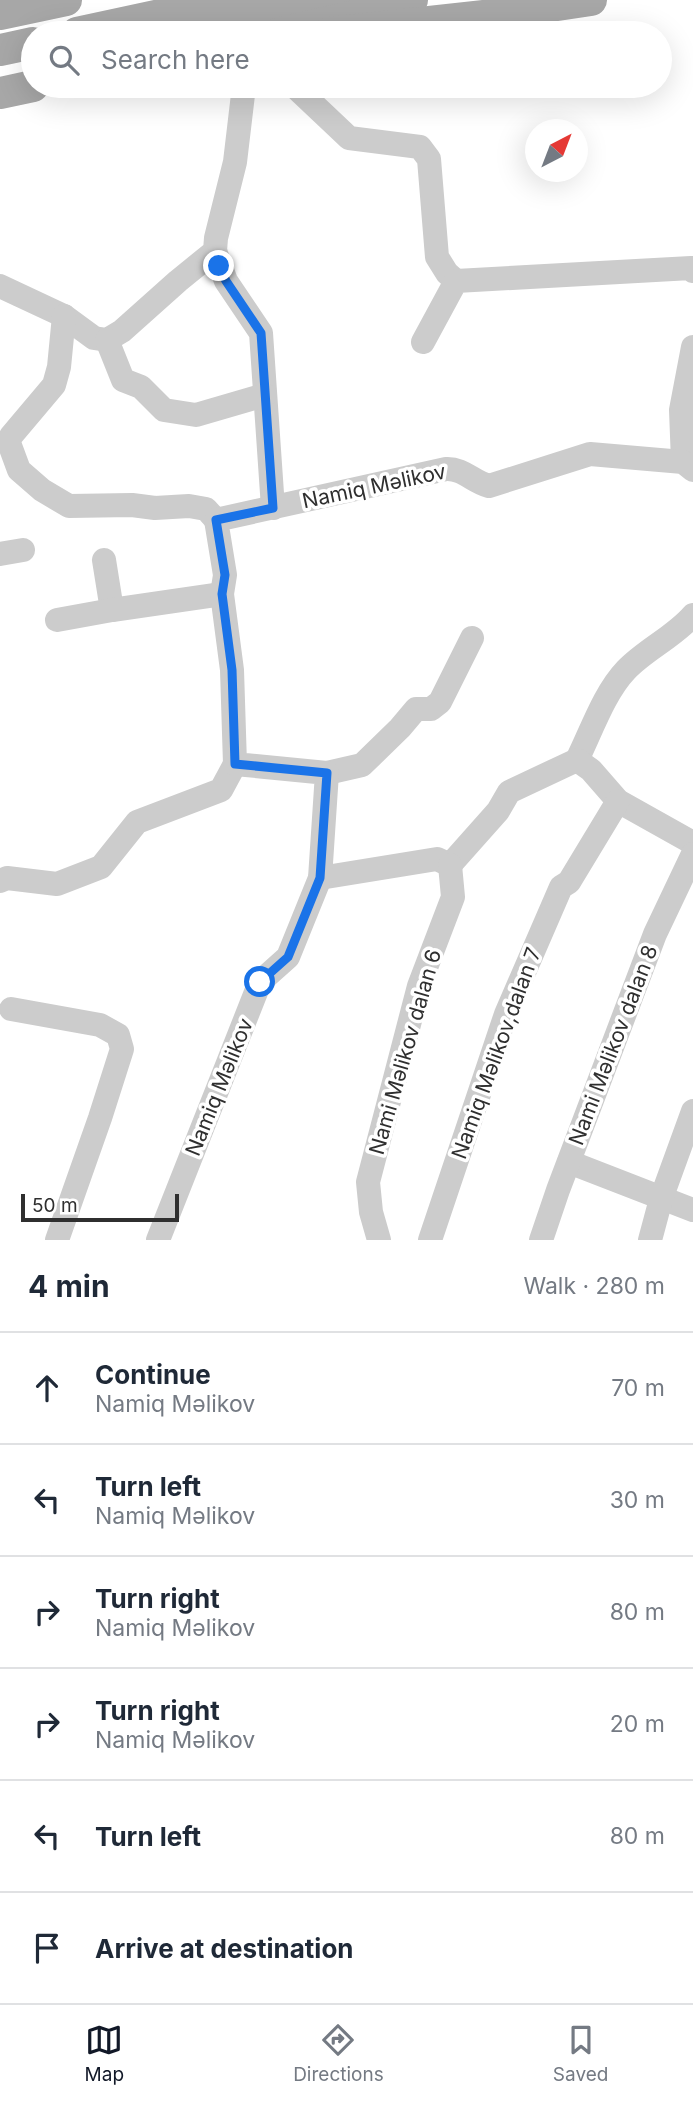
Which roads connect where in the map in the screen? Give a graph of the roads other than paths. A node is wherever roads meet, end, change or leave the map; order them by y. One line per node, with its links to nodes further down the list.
1 (65, 0): 2 (street); 7 (main road)
2 (74, 0)
3 (340, 0): 8 (main road)
4 (412, 0): 6 (main road)
5 (591, 0): 9 (main road)
6 (372, 12): 8 (main road); 9 (main road)
7 (0, 14)
8 (268, 14): 10 (main road)
9 (484, 16): 11 (main road)
10 (132, 21)
11 (438, 21)
12 (21, 46): 13 (main road)
13 (0, 50)
14 (21, 89): 15 (main road)
15 (0, 93)
16 (243, 98): 18 (street)
17 (307, 98): 20 (street)
18 (215, 251): 23 (street); 26 (street)
19 (692, 269): 20 (street)
20 (456, 281): 24 (street)
21 (0, 286): 22 (street)
22 (64, 316): 23 (street); 29 (street)
23 (107, 340): 26 (street)
24 (423, 342)
25 (693, 347): 27 (street)
26 (265, 395): 28 (street)
27 (688, 466): 28 (street, Namiq Məlikov)
28 (273, 508): 29 (street, Namiq Məlikov)
29 (216, 520): 31 (street)
30 (104, 560): 32 (street)
31 (222, 594): 32 (street); 37 (street)
32 (112, 610): 34 (street)
33 (693, 615): 36 (street)
34 (57, 620)
35 (472, 638): 38 (street)
36 (577, 760): 39 (street); 42 (street)
37 (235, 764): 38 (street); 44 (street)
38 (327, 773): 43 (street, Namiq Məlikov)
39 (618, 801): 40 (street); 53 (street, Namiq Məlikov,dalan 7)
40 (693, 843)
41 (693, 854): 47 (street, Nami Məlikov dalan 8)
42 (450, 865): 43 (street); 52 (street, Nami Məlikov dalan 6)
43 (320, 878): 51 (street, Namiq Məlikov)
44 (0, 881)
45 (11, 1009): 50 (street)
46 (693, 1111): 48 (street)
47 (569, 1162): 48 (street); 54 (street, Nami Məlikov dalan 8)
48 (661, 1199): 49 (street); 55 (street)
49 (693, 1210)
50 (57, 1240)
51 (158, 1240)
52 (379, 1240)
53 (430, 1240)
54 (541, 1240)
55 (650, 1240)

